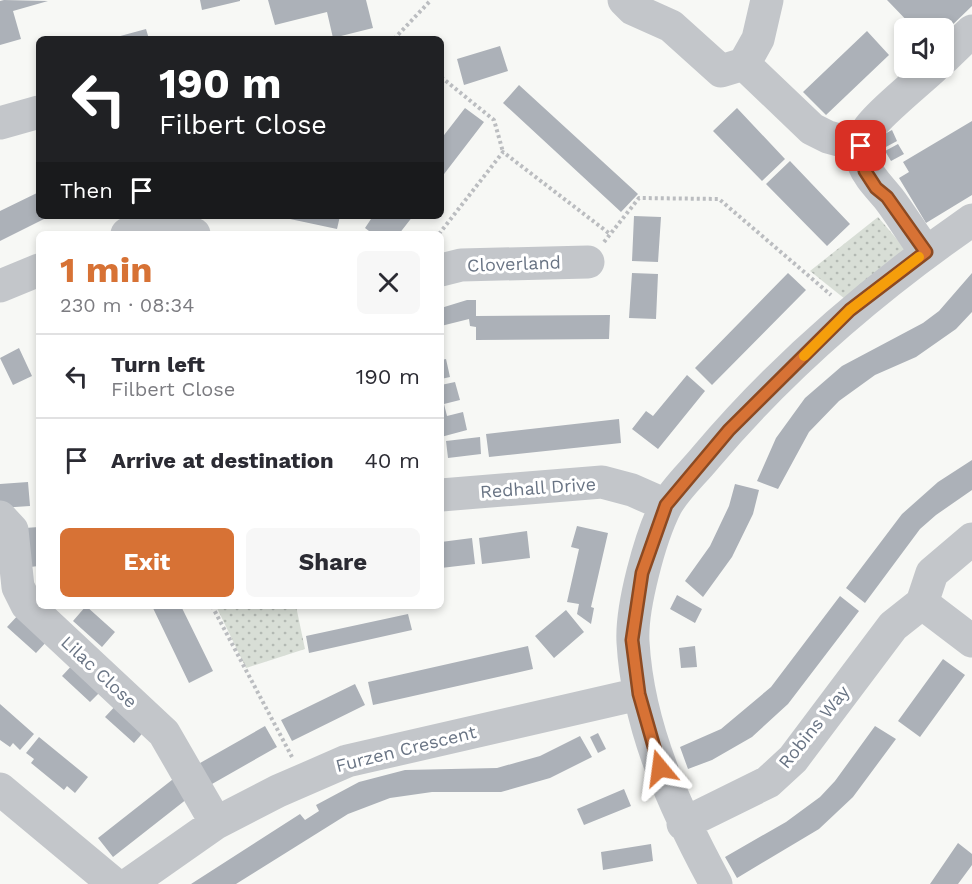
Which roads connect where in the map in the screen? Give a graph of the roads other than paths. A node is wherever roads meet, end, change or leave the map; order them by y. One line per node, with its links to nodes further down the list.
1 (624, 0): 5 (street)
2 (767, 0): 5 (street)
3 (972, 31): 4 (street)
4 (954, 48)
5 (744, 64): 9 (street)
6 (923, 78): 9 (street)
7 (36, 113): 8 (street)
8 (0, 123)
9 (861, 146): 13 (street)
10 (972, 220): 13 (street)
11 (145, 225): 12 (street)
12 (178, 231)
13 (926, 252): 19 (street)
14 (588, 262): 15 (street, Cloverland)
15 (444, 269)
16 (36, 271): 17 (street)
17 (0, 286)
18 (444, 495): 19 (street, Redhall Drive)
19 (666, 505): 24 (street)
20 (0, 517): 26 (street, Lilac Close)
21 (972, 539): 22 (street)
22 (922, 603): 23 (street); 27 (street, Robins Way)
23 (972, 641)
24 (639, 694): 26 (street, Furzen Crescent); 27 (street)
25 (0, 789): 28 (street)
26 (216, 823): 29 (street, Furzen Crescent)
27 (683, 824): 30 (street)
28 (114, 884)
29 (129, 884)
30 (716, 884)

